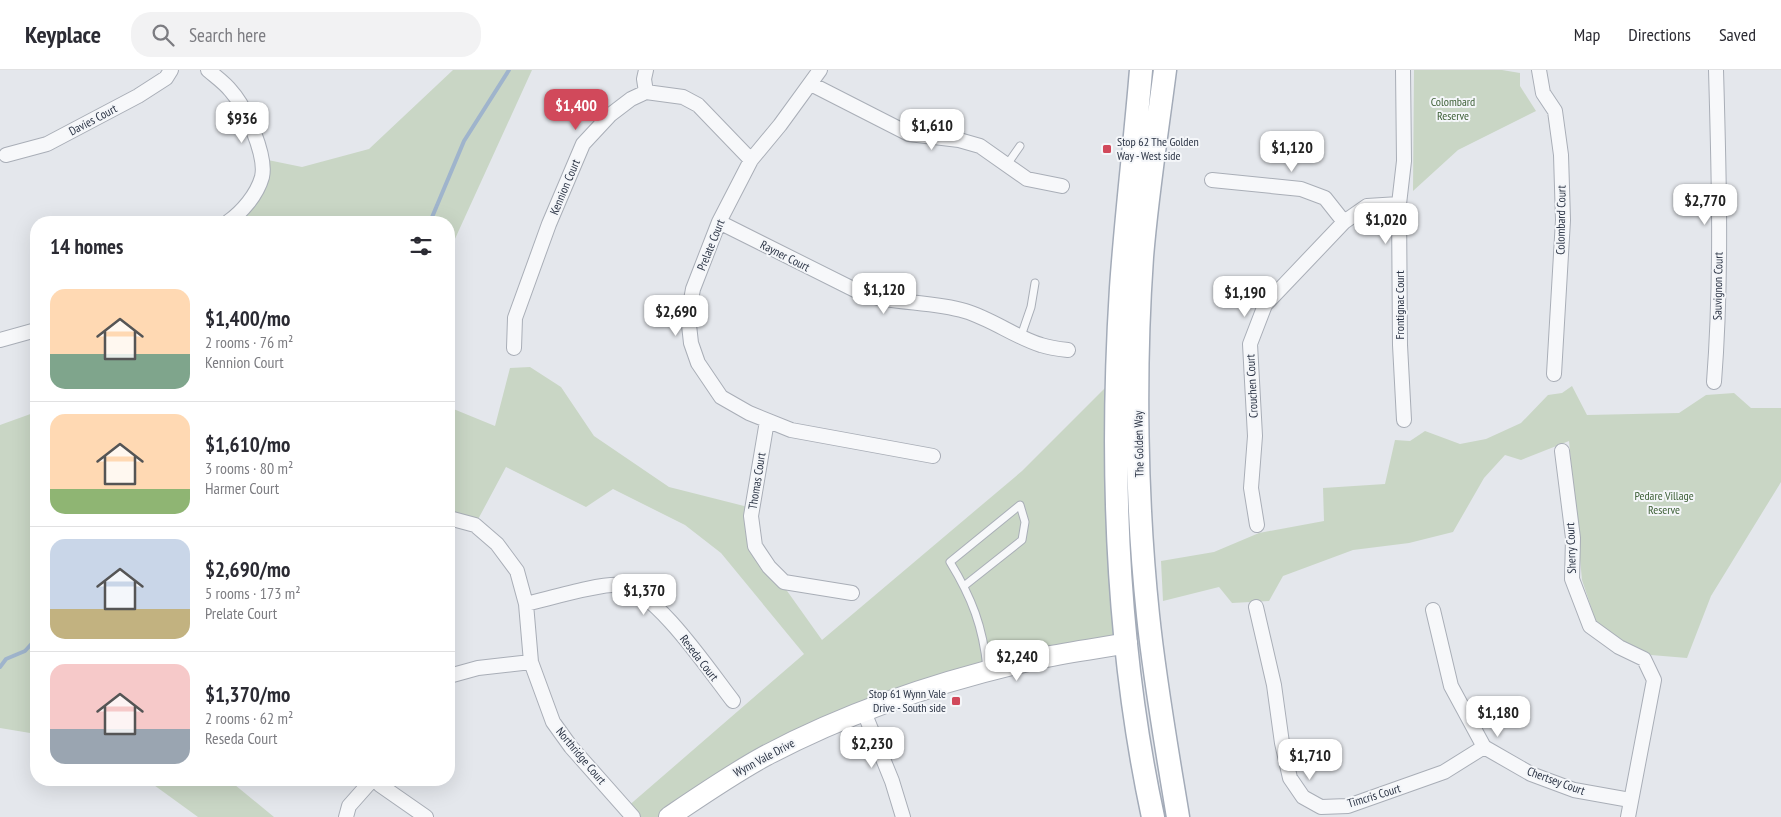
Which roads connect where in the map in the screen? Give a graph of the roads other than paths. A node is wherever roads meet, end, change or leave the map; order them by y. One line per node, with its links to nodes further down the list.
1 (171, 70): 13 (street, Davies Court)
2 (208, 70): 19 (street)
3 (646, 70): 11 (street)
4 (820, 70): 10 (street, Prelate Court)
5 (1141, 70): 42 (main road, The Golden Way)
6 (1165, 70): 41 (main road, The Golden Way)
7 (1403, 70): 18 (street, Frontignac Court)
8 (1539, 70): 28 (street, Colombard Court)
9 (1716, 70): 29 (street, Sauvignon Court)
10 (811, 84): 14 (street, Prelate Court); 15 (street)
11 (646, 92): 14 (street); 26 (street, Kennion Court)
12 (1020, 146): 15 (lane)
13 (6, 155)
14 (751, 160): 20 (street, Prelate Court)
15 (1006, 166): 17 (street)
16 (1212, 180): 21 (street)
17 (1062, 186)
18 (1399, 204): 21 (street, Crouchen Court); 30 (street, Frontignac Court)
19 (236, 216)
20 (719, 222): 24 (street, Rayner Court); 31 (street, Prelate Court)
21 (1344, 222): 35 (street, Crouchen Court)
22 (1035, 283): 24 (lane)
23 (30, 332): 25 (street)
24 (1021, 336): 27 (street, Rayner Court)
25 (0, 340)
26 (514, 348)
27 (1068, 350)
28 (1554, 374)
29 (1714, 382)
30 (1404, 420)
31 (767, 421): 33 (street, Prelate Court); 37 (street, Thomas Court)
32 (1562, 451): 52 (street, Sherry Court)
33 (934, 456)
34 (455, 520): 38 (street, Northridge Court)
35 (1257, 525)
36 (964, 586): 36 (lane); 45 (lane)
37 (852, 593)
38 (526, 604): 43 (street, Northridge Court); 47 (street, Reseda Court)
39 (1256, 607): 49 (street, Timcris Court)
40 (1433, 610): 49 (street)
41 (1148, 613): 42 (main road); 44 (main road, The Golden Way)
42 (1127, 643): 44 (main road); 45 (main road, Wynn Vale Drive); 58 (main road, The Golden Way)
43 (531, 662): 46 (street); 55 (street, Northridge Court)
44 (1154, 663): 59 (main road, The Golden Way)
45 (988, 671): 48 (main road, Wynn Vale Drive)
46 (455, 674)
47 (733, 702)
48 (864, 712): 56 (main road, Wynn Vale Drive); 57 (street)
49 (1484, 747): 52 (street, Chertsey Court)
50 (367, 786): 53 (street)
51 (381, 786): 54 (street)
52 (1630, 800): 60 (street, Sherry Court)
53 (346, 817)
54 (426, 817)
55 (633, 817)
56 (669, 817)
57 (903, 817)
58 (1152, 817)
59 (1178, 817)
60 (1628, 817)

